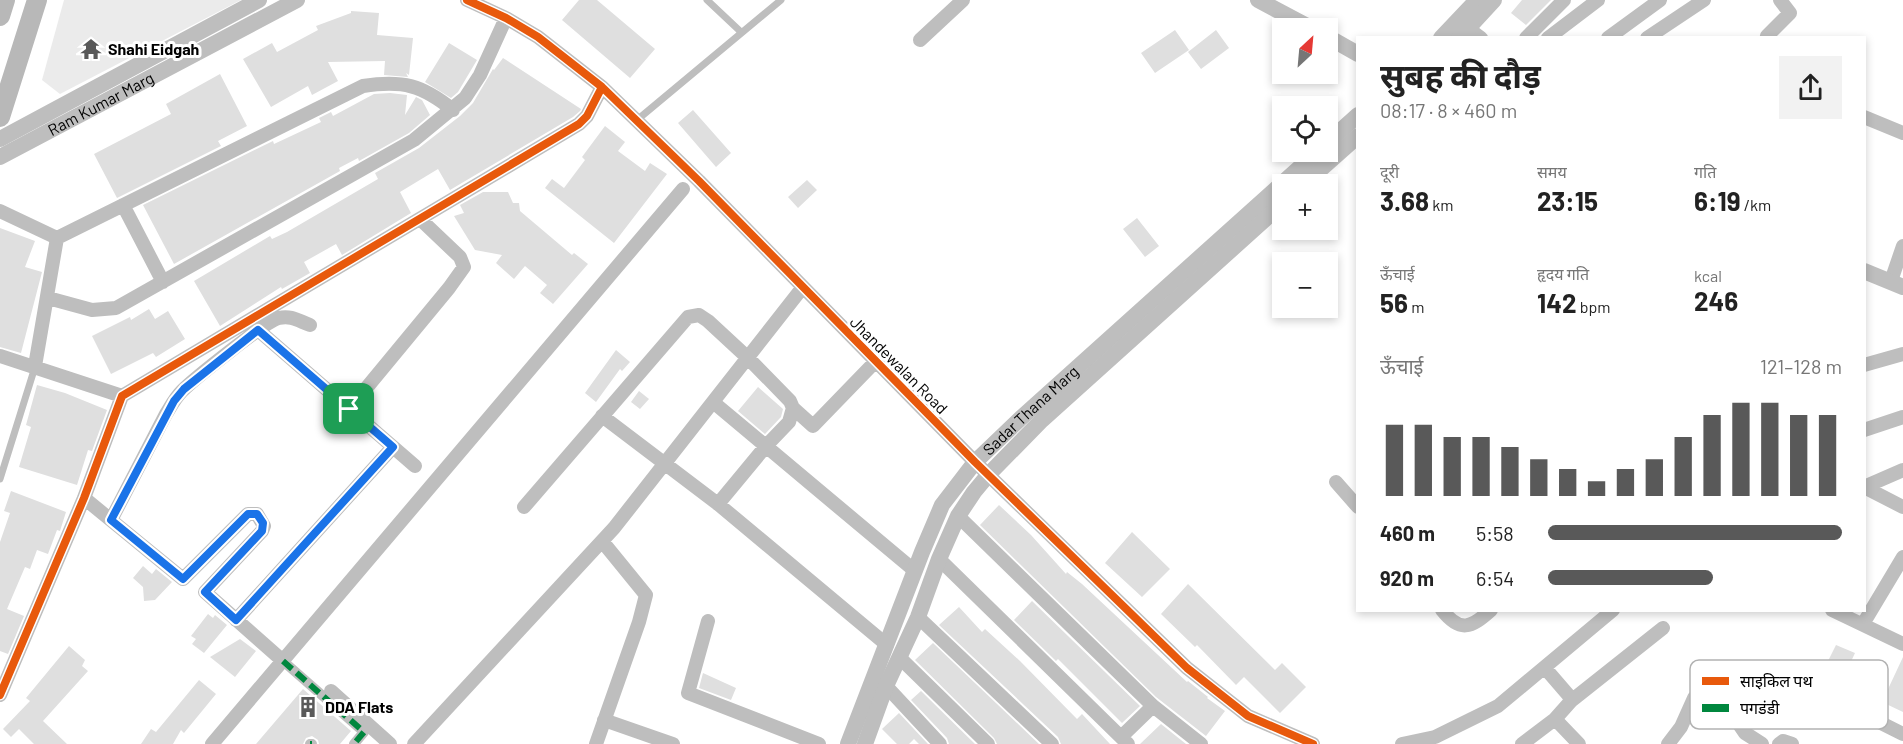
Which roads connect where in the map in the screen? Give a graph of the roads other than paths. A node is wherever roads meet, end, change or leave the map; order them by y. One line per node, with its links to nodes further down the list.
1 (5, 0): 17 (main road)
2 (37, 0): 33 (main road)
3 (259, 0): 40 (street)
4 (297, 0): 41 (street, Ram Kumar Marg)
5 (467, 0): 18 (street, Jhandewalan Road)
6 (707, 0): 21 (lane)
7 (781, 0): 21 (lane)
8 (963, 0): 28 (street)
9 (1258, 0): 19 (street)
10 (1477, 0): 20 (street)
11 (1494, 0): 20 (street)
12 (1564, 0): 23 (street)
13 (1598, 0): 24 (street)
14 (1660, 0): 25 (street)
15 (1704, 0): 26 (street)
16 (1784, 2): 27 (street)
17 (0, 16)
18 (506, 18): 31 (street, Jhandewalan Road); 32 (street)
19 (1292, 18)
20 (1467, 31): 22 (street)
21 (741, 32): 36 (lane)
22 (1448, 36)
23 (1528, 36)
24 (1551, 36)
25 (1611, 36)
26 (1650, 36)
27 (1767, 36)
28 (920, 40)
29 (1338, 43): 30 (street)
30 (1356, 53)
31 (602, 87): 36 (street, Jhandewalan Road); 48 (street)
32 (453, 110): 45 (street); 52 (street)
33 (0, 117)
34 (1356, 118): 37 (street)
35 (1866, 118): 38 (street)
36 (637, 120): 54 (street, Jhandewalan Road)
37 (1338, 133)
38 (1903, 133)
39 (1356, 138): 43 (street)
40 (0, 139)
41 (0, 157)
42 (1306, 162): 73 (street, Sadar Thana Marg)
43 (1315, 174)
44 (683, 189): 105 (street)
45 (123, 206): 49 (street); 52 (street)
46 (0, 211): 49 (street)
47 (1272, 213): 77 (street, Sadar Thana Marg)
48 (420, 219): 64 (street); 67 (street)
49 (57, 238): 55 (street)
50 (1903, 246): 53 (street)
51 (1866, 271): 53 (street)
52 (163, 282): 55 (street)
53 (1897, 284)
54 (803, 287): 60 (street); 61 (street, Jhandewalan Road)
55 (48, 298): 63 (street)
56 (310, 325): 57 (street)
57 (258, 330): 67 (street); 88 (street)
58 (1903, 354): 62 (street)
59 (0, 356): 63 (street)
60 (748, 358): 65 (street); 66 (street); 68 (street)
61 (876, 361): 66 (street); 73 (street, Jhandewalan Road)
62 (1866, 364)
63 (35, 366): 64 (street); 78 (lane)
64 (122, 396): 82 (street)
65 (713, 402): 71 (street); 74 (street)
66 (793, 408): 71 (street)
67 (349, 409): 72 (street)
68 (602, 416): 74 (street); 85 (street)
69 (1903, 417): 70 (street)
70 (1866, 429)
71 (766, 446): 83 (street); 92 (street)
72 (393, 447): 75 (street); 98 (street)
73 (975, 462): 77 (street, Jhandewalan Road); 92 (street, Sadar Thana Marg)
74 (665, 464): 83 (street); 89 (street)
75 (415, 466)
76 (1903, 470): 80 (street)
77 (989, 474): 87 (street, Sadar Thana Marg); 132 (street, Jhandewalan Road)
78 (0, 479)
79 (1336, 482): 84 (street)
80 (1866, 486)
81 (1866, 488): 86 (street)
82 (84, 498): 88 (street); 109 (street)
83 (718, 504): 103 (street)
84 (1356, 505)
85 (524, 507)
86 (1903, 507)
87 (958, 516): 91 (street, Sadar Thana Marg); 111 (street)
88 (111, 520): 98 (street)
89 (602, 541): 114 (street); 122 (street)
90 (1903, 557): 100 (street)
91 (939, 559): 97 (street, Sadar Thana Marg); 118 (street)
92 (915, 571): 103 (street, Sadar Thana Marg)
93 (1444, 612): 94 (street)
94 (1489, 612)
95 (1610, 612): 106 (street)
96 (1836, 612): 100 (street)
97 (918, 617): 104 (street, Sadar Thana Marg); 130 (street)
98 (236, 620): 105 (street)
99 (708, 621): 125 (street)
100 (1863, 624): 102 (street)
101 (1663, 628): 110 (street)
102 (1903, 644)
103 (887, 645): 126 (street, Sadar Thana Marg)
104 (899, 657): 107 (street, Sadar Thana Marg); 129 (street)
105 (282, 661): 119 (street); 120 (street)
106 (1545, 668): 110 (street); 133 (street)
107 (886, 686): 127 (street, Sadar Thana Marg); 128 (street)
108 (331, 691): 121 (street)
109 (0, 695)
110 (1571, 701): 113 (street)
111 (1153, 706): 118 (street); 131 (street)
112 (1690, 707): 136 (street)
113 (1555, 719): 134 (street); 135 (street)
114 (604, 720): 123 (street); 124 (street)
115 (1888, 727): 117 (street)
116 (1742, 729): 137 (street)
117 (1903, 734)
118 (1124, 740)
119 (212, 744)
120 (354, 744)
121 (390, 744)
122 (414, 744)
123 (596, 744)
124 (673, 744)
125 (819, 744)
126 (848, 744)
127 (865, 744)
128 (940, 744)
129 (988, 744)
130 (1052, 744)
131 (1201, 744)
132 (1313, 744)
133 (1402, 744)
134 (1522, 744)
135 (1579, 744)
136 (1668, 744)
137 (1762, 744)
138 (1779, 744): 139 (street)
139 (1792, 744)

